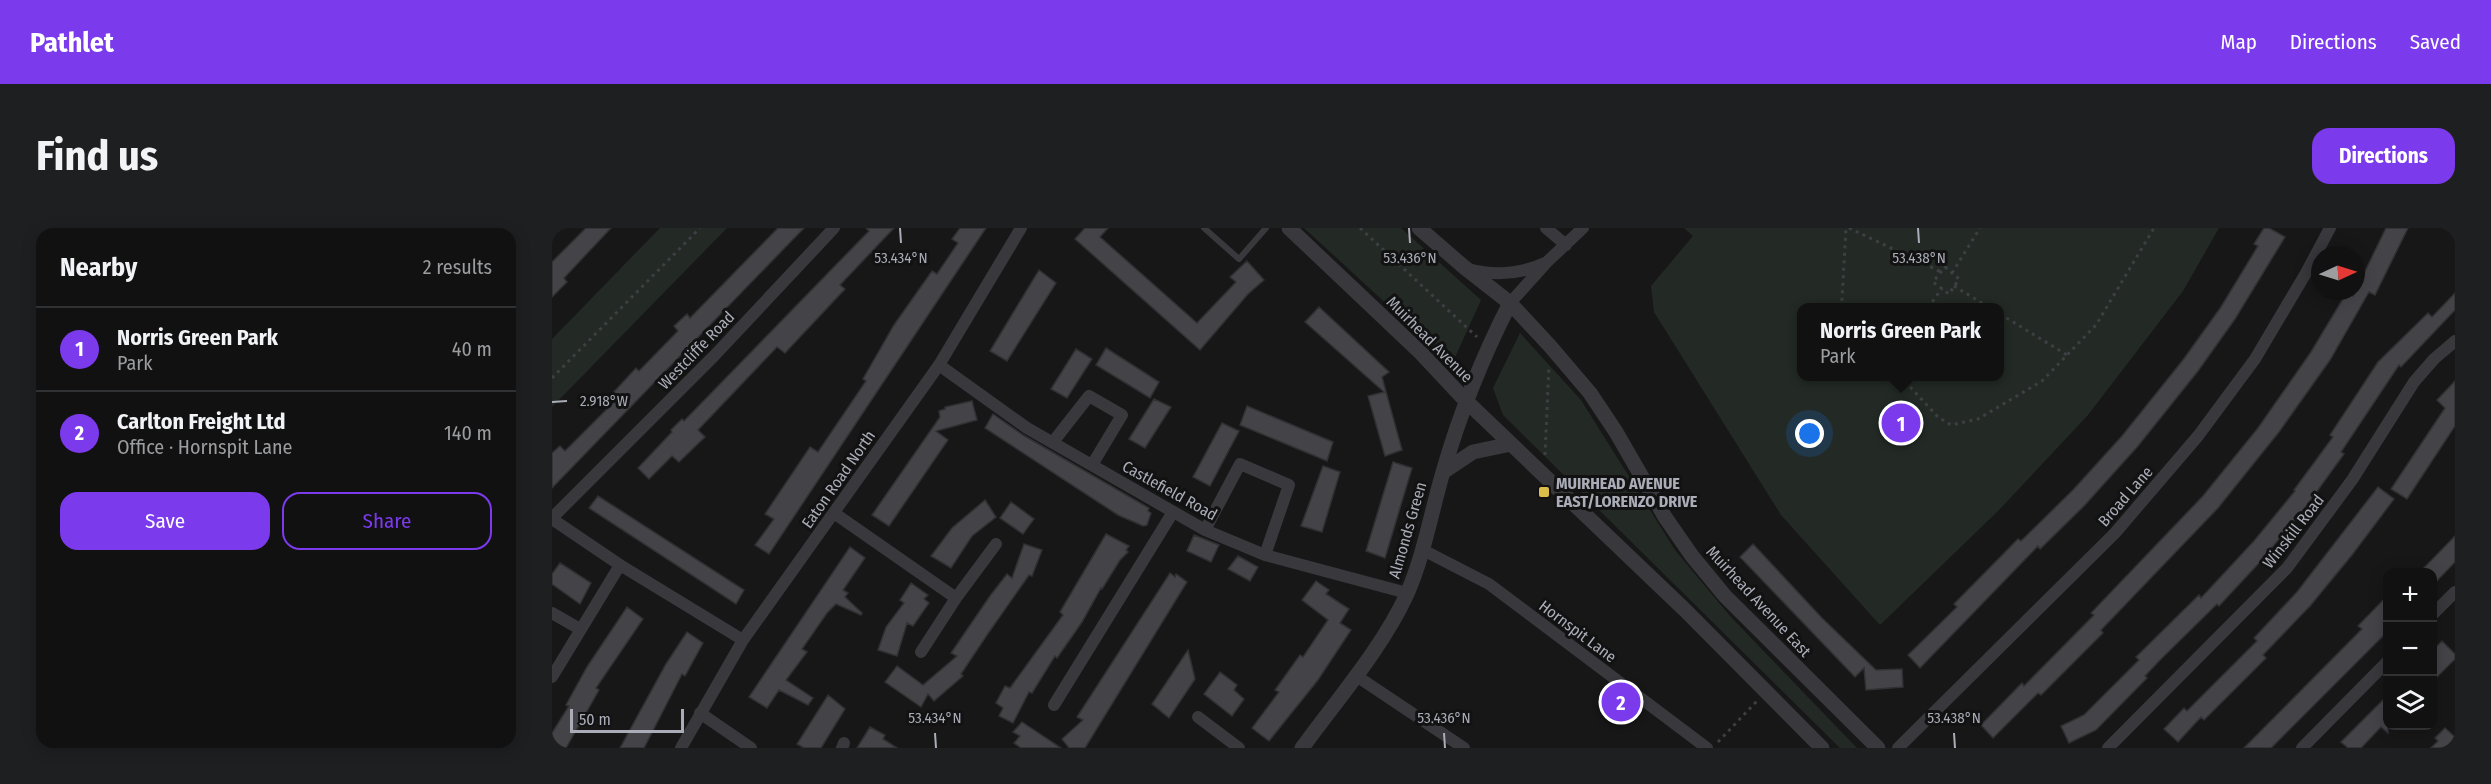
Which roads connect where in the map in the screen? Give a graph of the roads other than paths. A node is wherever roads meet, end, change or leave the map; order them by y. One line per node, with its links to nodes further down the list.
1 (834, 228): 23 (street, Westcliffe Road)
2 (1021, 228): 15 (street, Eaton Road North)
3 (1204, 228): 4 (lane)
4 (1266, 228)
5 (1289, 228): 16 (street, Muirhead Avenue)
6 (1419, 228): 12 (street)
7 (1546, 228): 10 (street)
8 (1583, 228): 10 (street)
9 (2330, 228): 51 (street, Broad Lane)
10 (1566, 245): 11 (street)
11 (1546, 262): 12 (street); 13 (street)
12 (1464, 267): 13 (street)
13 (1510, 303): 16 (street, Almonds Green); 50 (street, Muirhead Avenue East)
14 (2455, 341): 52 (street, Winskill Road)
15 (939, 365): 17 (street, Castlefield Road); 22 (street, Eaton Road North)
16 (1465, 400): 18 (street, Muirhead Avenue); 20 (street, Almonds Green)
17 (1053, 442): 19 (street, Castlefield Road); 19 (street)
18 (1511, 444): 20 (street); 49 (street, Muirhead Avenue)
19 (1092, 465): 21 (street, Castlefield Road)
20 (1443, 472): 26 (street, Almonds Green)
21 (1173, 512): 24 (street, Castlefield Road); 40 (street)
22 (834, 513): 31 (street); 35 (street, Eaton Road North)
23 (552, 519): 28 (street)
24 (1205, 530): 27 (street, Castlefield Road); 27 (street)
25 (996, 544): 31 (street)
26 (1423, 550): 30 (street, Almonds Green); 48 (street, Hornspit Lane)
27 (1265, 555): 30 (street, Castlefield Road)
28 (620, 566): 34 (street); 35 (street)
29 (2455, 592): 32 (street)
30 (1407, 593): 38 (street, Almonds Green)
31 (956, 598): 36 (street)
32 (2437, 611)
33 (552, 613): 34 (street)
34 (580, 629): 39 (street)
35 (743, 640): 41 (street, Eaton Road North)
36 (921, 652)
37 (2383, 666): 53 (street)
38 (1355, 675): 46 (street, Almonds Green); 47 (street)
39 (552, 677)
40 (1054, 705)
41 (700, 713): 43 (street, Eaton Road North); 44 (street)
42 (1198, 717): 45 (street)
43 (681, 748)
44 (752, 748)
45 (1239, 748)
46 (1302, 748)
47 (1464, 748)
48 (1707, 748)
49 (1822, 748)
50 (1878, 748)
51 (1898, 748)
52 (2108, 748)
53 (2302, 748)

